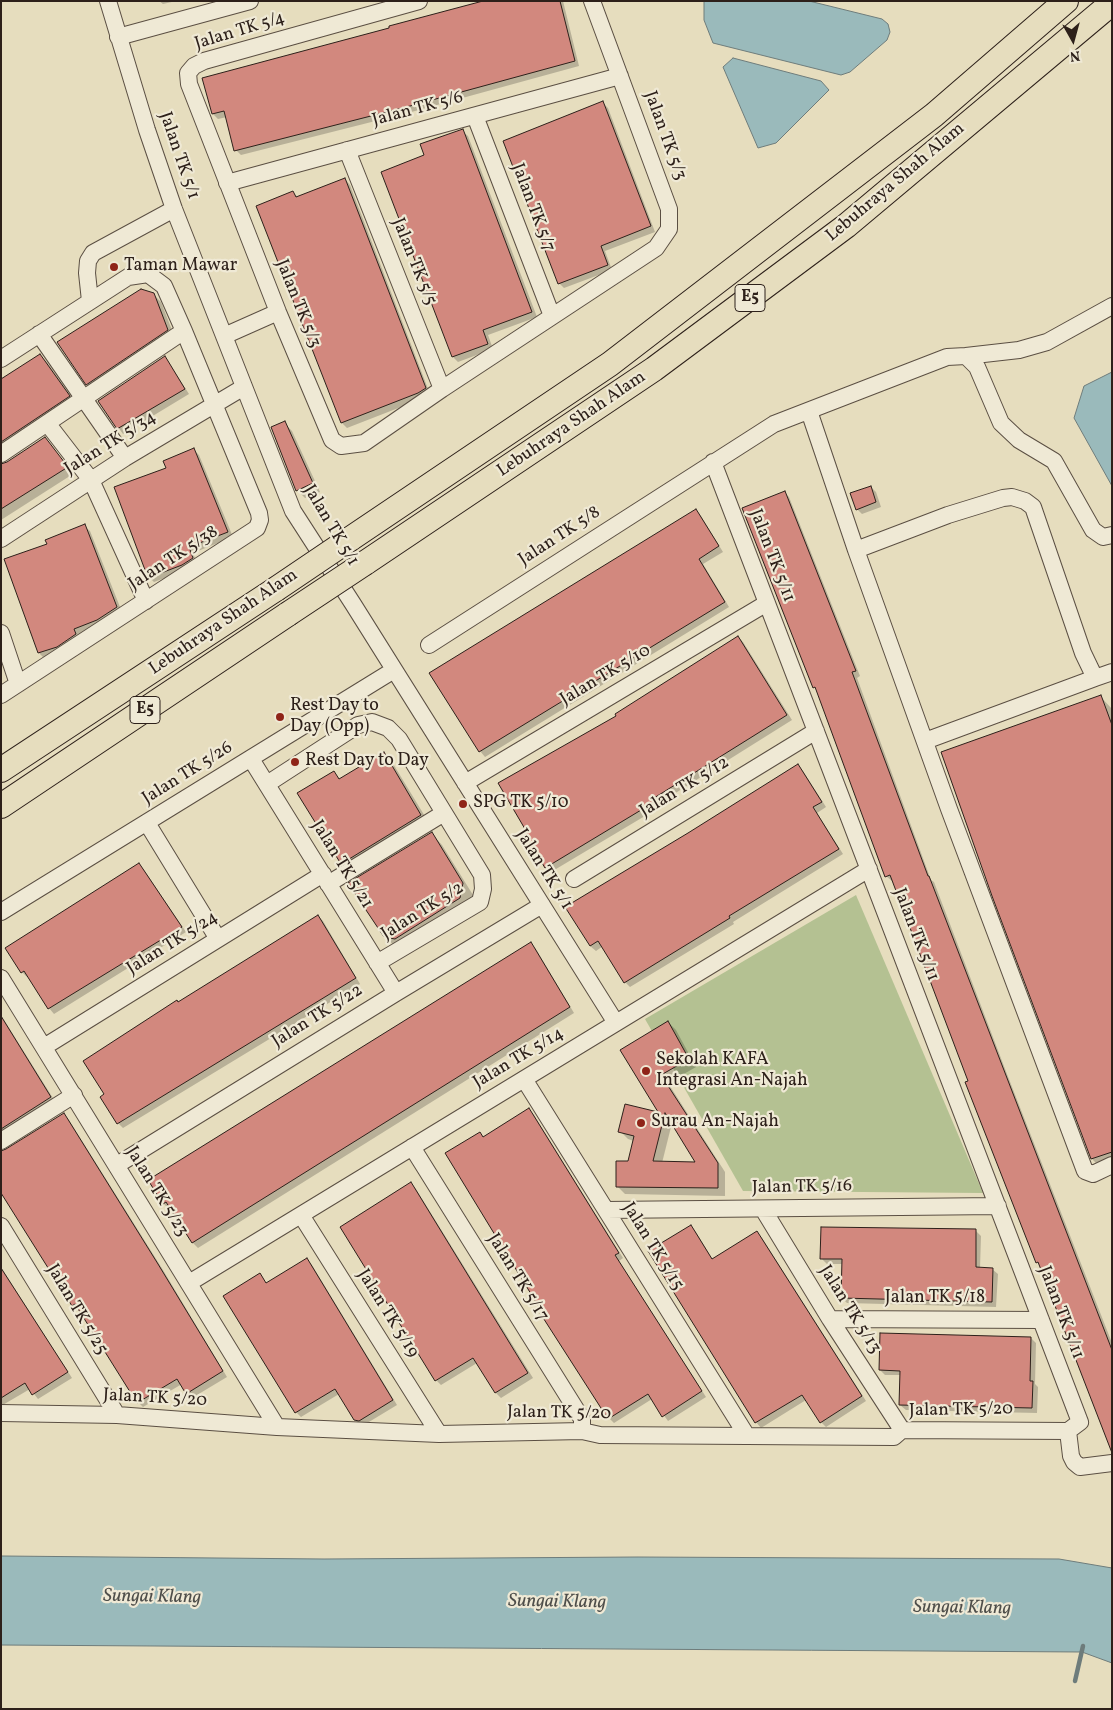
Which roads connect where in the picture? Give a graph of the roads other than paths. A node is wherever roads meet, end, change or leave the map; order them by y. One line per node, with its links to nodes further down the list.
1 (108, 1): 7 (street, Jalan TK 5/1)
2 (250, 1): 7 (street)
3 (419, 1): 11 (street, Jalan TK 5/4)
4 (592, 1): 8 (street)
5 (1066, 1): 47 (highway, Lebuhraya Shah Alam / E5, bridge)
6 (1112, 2): 50 (highway, Lebuhraya Shah Alam / E5, bridge)
7 (118, 37): 12 (street, Jalan TK 5/1)
8 (620, 76): 9 (street, Jalan TK 5/6); 16 (street, Jalan TK 5/3)
9 (475, 116): 10 (street, Jalan TK 5/6); 16 (street, Jalan TK 5/7)
10 (347, 150): 11 (street, Jalan TK 5/6); 23 (street, Jalan TK 5/5)
11 (227, 183): 15 (street, Jalan TK 5/3)
12 (174, 208): 13 (street); 19 (street, Jalan TK 5/1)
13 (90, 301): 17 (street, Jalan TK 5/38); 18 (street, Jalan TK 5/38)
14 (1112, 306): 20 (street, Jalan TK 5/8)
15 (278, 312): 19 (street); 23 (street, Jalan TK 5/3)
16 (552, 316): 23 (street)
17 (184, 331): 24 (street); 25 (street, Jalan TK 5/38)
18 (39, 334): 21 (street, Jalan TK 5/38); 24 (street)
19 (224, 336): 22 (street, Jalan TK 5/1)
20 (966, 356): 26 (street, Jalan TK 5/8); 33 (street)
21 (1, 359)
22 (244, 387): 25 (street, Jalan TK 5/34); 39 (street, Jalan TK 5/1)
23 (442, 389)
24 (84, 398): 27 (street); 29 (street)
25 (214, 405): 29 (street, Jalan TK 5/34); 35 (street, Jalan TK 5/38)
26 (809, 410): 30 (street, Jalan TK 5/8); 34 (street)
27 (47, 423): 28 (street); 31 (street)
28 (1, 454)
29 (125, 458): 31 (street, Jalan TK 5/34)
30 (713, 462): 36 (street, Jalan TK 5/11); 38 (street, Jalan TK 5/8)
31 (91, 480): 32 (street, Jalan TK 5/34); 35 (street)
32 (4, 532)
33 (1112, 535)
34 (856, 550): 41 (street); 45 (street)
35 (146, 601): 42 (street, Jalan TK 5/38)
36 (767, 603): 44 (street, Jalan TK 5/11); 48 (street, Jalan TK 5/10)
37 (1, 633): 42 (street)
38 (429, 645)
39 (394, 670): 46 (street, Jalan TK 5/26); 48 (street, Jalan TK 5/1)
40 (1112, 672): 41 (street)
41 (1095, 678): 45 (street)
42 (18, 684): 43 (street, Jalan TK 5/38)
43 (1, 695)
44 (816, 732): 53 (street, Jalan TK 5/11); 55 (street, Jalan TK 5/12)
45 (925, 740): 69 (street)
46 (251, 759): 49 (street, Jalan TK 5/21); 52 (street, Jalan TK 5/26)
47 (1, 770)
48 (465, 783): 56 (street, Jalan TK 5/1)
49 (267, 784): 51 (street, Jalan TK 5/2); 54 (street, Jalan TK 5/21)
50 (1, 806)
51 (444, 813): 54 (street, Jalan TK 5/24); 59 (street, Jalan TK 5/2)
52 (147, 823): 57 (street, Jalan TK 5/26); 58 (street)
53 (869, 870): 62 (street, Jalan TK 5/14); 70 (street, Jalan TK 5/11)
54 (326, 879): 58 (street, Jalan TK 5/24); 59 (street, Jalan TK 5/21)
55 (574, 879)
56 (542, 905): 61 (street, Jalan TK 5/22); 62 (street, Jalan TK 5/1)
57 (1, 912)
58 (218, 939): 63 (street, Jalan TK 5/24)
59 (377, 963): 61 (street, Jalan TK 5/21)
60 (1, 978): 63 (street, Jalan TK 5/23)
61 (396, 993): 68 (street, Jalan TK 5/22)
62 (616, 1024): 64 (street, Jalan TK 5/14)
63 (44, 1047): 65 (street, Jalan TK 5/23)
64 (524, 1079): 67 (street, Jalan TK 5/14); 72 (street, Jalan TK 5/15)
65 (74, 1095): 66 (street); 68 (street, Jalan TK 5/23)
66 (1, 1141)
67 (412, 1148): 73 (street, Jalan TK 5/14); 83 (street, Jalan TK 5/17)
68 (116, 1165): 75 (street, Jalan TK 5/23)
69 (1112, 1165)
70 (998, 1206): 71 (street, Jalan TK 5/16); 77 (street, Jalan TK 5/11)
71 (763, 1209): 72 (street, Jalan TK 5/16); 76 (street, Jalan TK 5/13)
72 (606, 1210): 85 (street, Jalan TK 5/15)
73 (301, 1215): 75 (street, Jalan TK 5/14); 84 (street, Jalan TK 5/19)
74 (1, 1226): 79 (street, Jalan TK 5/25)
75 (189, 1283): 81 (street, Jalan TK 5/23)
76 (830, 1319): 77 (street, Jalan TK 5/18); 82 (street, Jalan TK 5/13)
77 (1041, 1320): 80 (street, Jalan TK 5/11)
78 (1, 1413): 79 (street, Jalan TK 5/20)
79 (117, 1415): 81 (street, Jalan TK 5/20)
80 (1074, 1426): 82 (street, Jalan TK 5/20); 86 (street, Jalan TK 5/11)
81 (277, 1427): 84 (street, Jalan TK 5/20)
82 (902, 1430): 85 (street, Jalan TK 5/20)
83 (582, 1431): 84 (street, Jalan TK 5/20); 85 (street, Jalan TK 5/20)
84 (439, 1434)
85 (747, 1436)
86 (1112, 1463)

